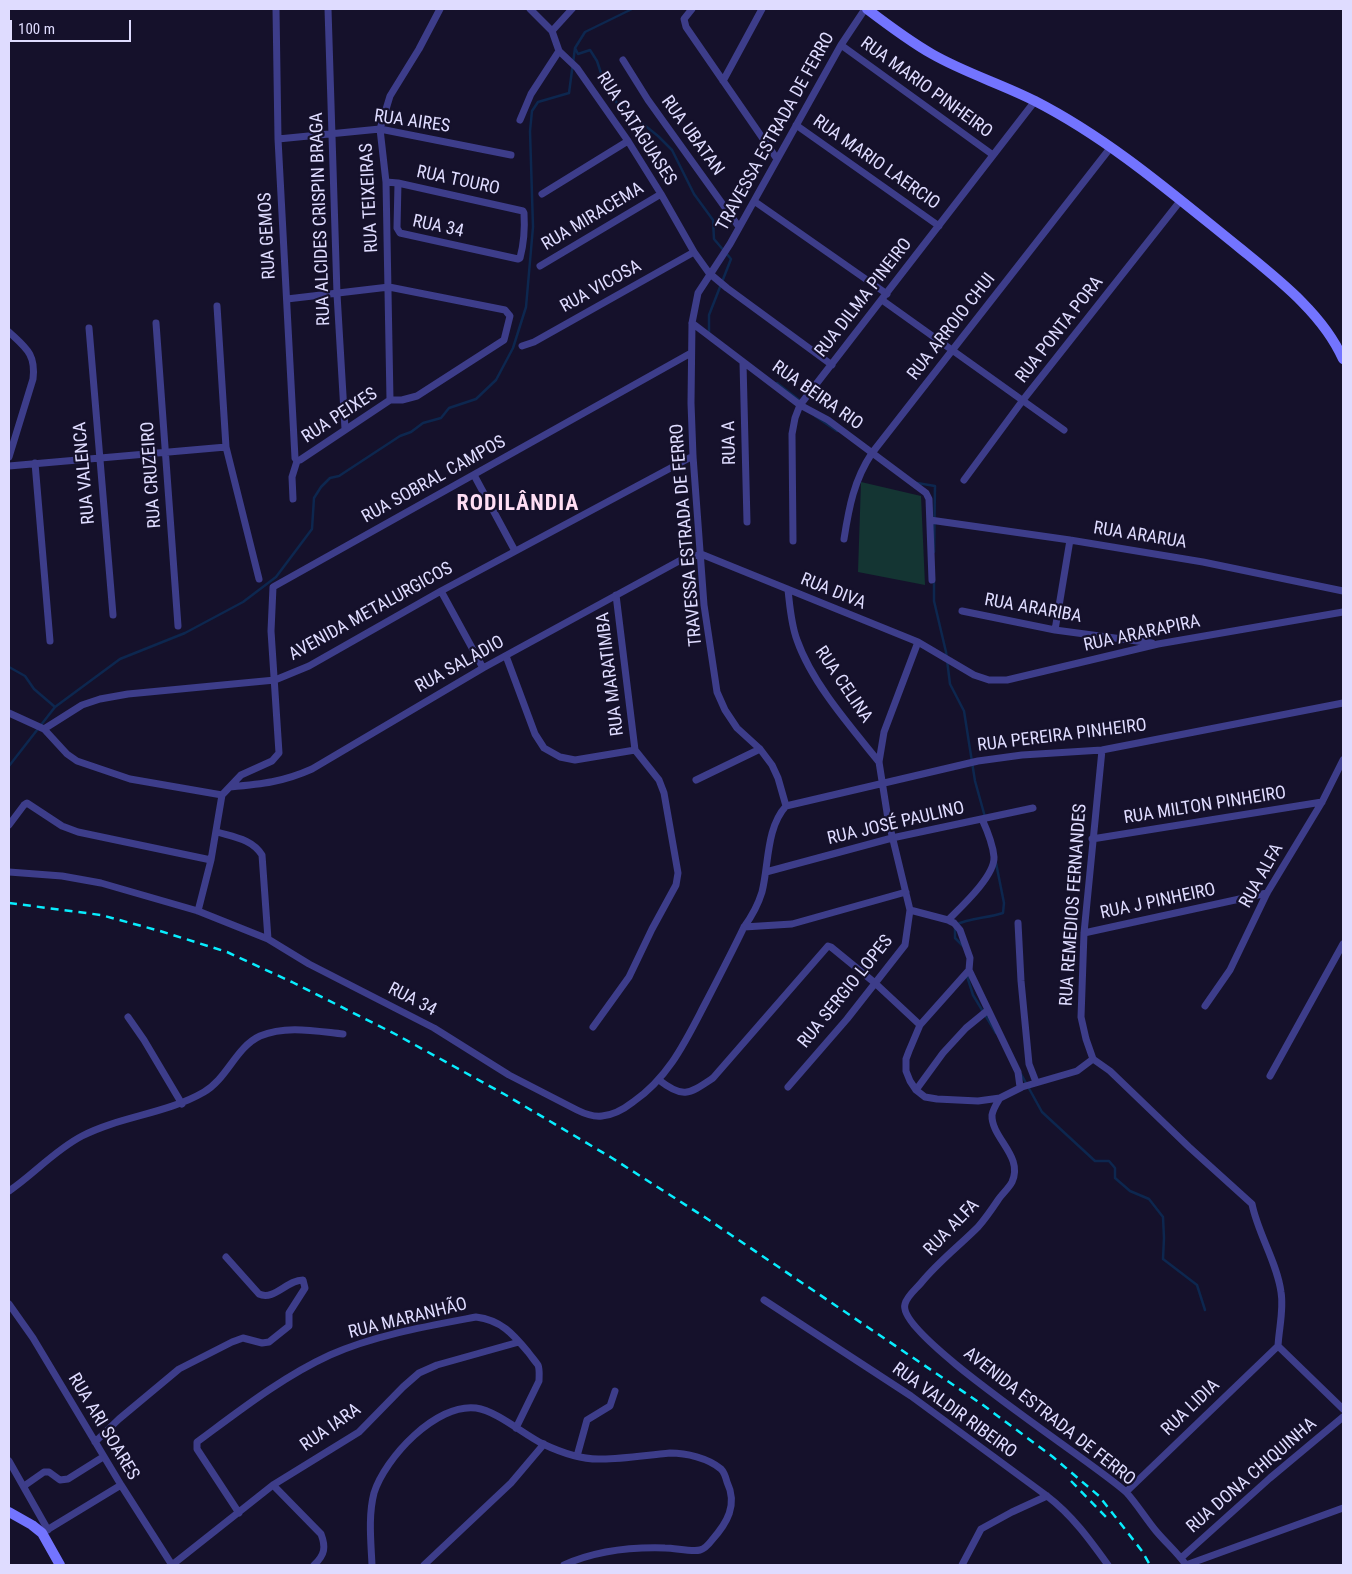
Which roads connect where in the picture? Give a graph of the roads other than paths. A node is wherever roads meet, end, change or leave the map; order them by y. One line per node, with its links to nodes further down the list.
1 (276, 9): 19 (street, RUA GEMOS)
2 (328, 9): 18 (street, RUA ALCIDES CRISPIN BRAGA)
3 (440, 9): 17 (street, RUA TEIXEIRAS)
4 (530, 9): 9 (street, RUA CATAGUASES)
5 (572, 9): 9 (street)
6 (692, 9): 13 (street)
7 (762, 9): 13 (street)
8 (866, 9): 10 (street, TRAVESSA ESTRADA DE FERRO); 14 (main road)
9 (552, 30): 11 (street, RUA CATAGUASES)
10 (840, 45): 16 (street, TRAVESSA ESTRADA DE FERRO); 23 (street, RUA MARIO PINHEIRO)
11 (559, 51): 15 (street); 20 (street, RUA CATAGUASES)
12 (623, 60): 32 (street, RUA UBATAN)
13 (722, 81): 24 (street)
14 (1035, 101): 21 (main road); 23 (street, RUA DILMA PINEIRO)
15 (520, 120)
16 (796, 125): 24 (street, TRAVESSA ESTRADA DE FERRO); 31 (street, RUA MARIO LAERCIO)
17 (380, 128): 18 (street, RUA AIRES); 22 (street, RUA AIRES); 25 (street, RUA TEIXEIRAS)
18 (332, 133): 19 (street, RUA AIRES); 38 (street, RUA ALCIDES CRISPIN BRAGA)
19 (278, 139): 40 (street, RUA GEMOS)
20 (628, 141): 27 (street); 28 (street, RUA CATAGUASES)
21 (1111, 147): 29 (main road); 47 (street, RUA ARROIO CHUI)
22 (511, 155)
23 (993, 155): 31 (street, RUA DILMA PINEIRO)
24 (777, 159): 30 (street, TRAVESSA ESTRADA DE FERRO)
25 (386, 182): 26 (street, RUA TOURO); 37 (street, RUA TEIXEIRAS)
26 (398, 183): 34 (street, RUA 34); 34 (street, RUA TOURO)
27 (542, 194)
28 (661, 194): 33 (street, RUA CATAGUASES); 35 (street, RUA MIRACEMA)
29 (1181, 200): 49 (main road); 53 (street, RUA PONTA PORA)
30 (754, 201): 32 (street, TRAVESSA ESTRADA DE FERRO); 39 (street)
31 (939, 226): 39 (street, RUA DILMA PINEIRO)
32 (739, 227): 36 (street, TRAVESSA ESTRADA DE FERRO)
33 (694, 252): 36 (street, RUA CATAGUASES); 46 (street, RUA VICOSA)
34 (519, 259)
35 (540, 266)
36 (711, 275): 43 (street, TRAVESSA ESTRADA DE FERRO); 51 (street, RUA CATAGUASES)
37 (389, 287): 38 (street); 52 (street, RUA TEIXEIRAS); 52 (street, RUA PEIXES)
38 (337, 294): 40 (street); 55 (street, RUA ALCIDES CRISPIN BRAGA)
39 (884, 297): 47 (street); 51 (street, RUA DILMA PINEIRO)
40 (287, 299): 63 (street, RUA GEMOS)
41 (217, 306): 57 (street)
42 (156, 323): 58 (street, RUA CRUZEIRO)
43 (692, 323): 48 (street, TRAVESSA ESTRADA DE FERRO); 50 (street, RUA BEIRA RIO)
44 (88, 328): 62 (street, RUA VALENCA)
45 (9, 332): 60 (street)
46 (522, 346)
47 (953, 351): 53 (street); 59 (street, RUA ARROIO CHUI)
48 (691, 353): 61 (street, TRAVESSA ESTRADA DE FERRO); 66 (street, RUA SOBRAL CAMPOS)
49 (1343, 359)
50 (743, 363): 54 (street, RUA BEIRA RIO); 70 (street, RUA A)
51 (832, 365): 54 (street, RUA DILMA PINEIRO)
52 (390, 400): 55 (street, RUA PEIXES)
53 (1023, 400): 56 (street); 67 (street, RUA PONTA PORA)
54 (800, 405): 59 (street, RUA BEIRA RIO); 72 (street, RUA DILMA PINEIRO)
55 (346, 429): 63 (street, RUA PEIXES)
56 (1064, 430)
57 (226, 447): 58 (street); 76 (street)
58 (165, 452): 62 (street); 85 (street, RUA CRUZEIRO)
59 (872, 453): 69 (street, RUA BEIRA RIO); 71 (street, RUA ARROIO CHUI)
60 (9, 456)
61 (693, 456): 74 (street, AVENIDA METALURGICOS); 75 (street, TRAVESSA ESTRADA DE FERRO)
62 (99, 458): 64 (street); 84 (street, RUA VALENCA)
63 (296, 461): 68 (street, RUA GEMOS)
64 (35, 464): 65 (street); 87 (street)
65 (9, 466)
66 (474, 475): 74 (street); 93 (street, RUA SOBRAL CAMPOS)
67 (964, 480)
68 (293, 500)
69 (930, 520): 73 (street, RUA ARARUA); 77 (street, RUA BEIRA RIO)
70 (747, 522)
71 (844, 539)
72 (793, 540)
73 (1070, 540): 80 (street, RUA ARARUA); 86 (street)
74 (515, 551): 79 (street, AVENIDA METALURGICOS)
75 (701, 554): 78 (street, RUA DIVA); 81 (street, RUA SALADIO); 97 (street, TRAVESSA ESTRADA DE FERRO)
76 (259, 579)
77 (932, 580)
78 (788, 590): 88 (street, RUA DIVA); 101 (street, RUA CELINA)
79 (441, 591): 92 (street); 93 (street, AVENIDA METALURGICOS)
80 (1343, 591)
81 (616, 595): 90 (street, RUA SALADIO); 98 (street, RUA MARATIMBA)
82 (962, 611): 86 (street, RUA ARARIBA)
83 (1343, 612): 89 (street, RUA ARARAPIRA)
84 (113, 615)
85 (178, 626)
86 (1055, 630): 89 (street, RUA ARARIBA)
87 (50, 641)
88 (918, 642): 91 (street, RUA DIVA); 101 (street, RUA SERGIO LOPES)
89 (1158, 644): 91 (street, RUA ARARAPIRA)
90 (506, 656): 92 (street, RUA SALADIO); 98 (street)
91 (952, 662)
92 (482, 668): 104 (street, RUA SALADIO)
93 (275, 680): 96 (street, AVENIDA METALURGICOS); 104 (street)
94 (1343, 703): 99 (street, RUA PEREIRA PINHEIRO)
95 (9, 712): 96 (street)
96 (43, 729): 105 (street)
97 (760, 749): 102 (street); 107 (street, TRAVESSA ESTRADA DE FERRO)
98 (635, 750): 133 (street)
99 (1102, 750): 103 (street, RUA PEREIRA PINHEIRO); 113 (street, RUA REMEDIOS FERNANDES)
100 (1343, 760): 106 (street, RUA ALFA)
101 (879, 762): 103 (street, RUA SERGIO LOPES)
102 (696, 780)
103 (881, 784): 107 (street, RUA PEREIRA PINHEIRO); 112 (street, RUA SERGIO LOPES)
104 (230, 787): 105 (street)
105 (222, 794): 111 (street)
106 (1322, 802): 113 (street, RUA MILTON PINHEIRO); 118 (street, RUA ALFA)
107 (786, 806): 116 (street)
108 (1033, 808): 109 (street, RUA JOSÉ PAULINO)
109 (986, 819): 112 (street, RUA JOSÉ PAULINO); 121 (street)
110 (9, 825): 114 (street)
111 (217, 832): 114 (street); 125 (street)
112 (892, 838): 116 (street, RUA JOSÉ PAULINO); 117 (street, RUA SERGIO LOPES)
113 (1092, 839): 124 (street, RUA REMEDIOS FERNANDES)
114 (211, 860): 120 (street)
115 (9, 872): 120 (street)
116 (766, 872): 123 (street)
117 (906, 892): 119 (street, RUA SERGIO LOPES); 123 (street)
118 (1267, 893): 124 (street, RUA J PINHEIRO); 129 (street, RUA ALFA)
119 (910, 910): 121 (street); 128 (street, RUA SERGIO LOPES)
120 (198, 911): 125 (street, RUA 34)
121 (948, 920): 127 (street)
122 (1018, 923): 138 (street)
123 (744, 927): 137 (street)
124 (1084, 933): 135 (street, RUA REMEDIOS FERNANDES)
125 (268, 939): 137 (street, RUA 34)
126 (1343, 944): 136 (street)
127 (969, 970): 130 (street); 132 (street)
128 (875, 983): 132 (street); 137 (street); 139 (street, RUA SERGIO LOPES)
129 (1205, 1006)
130 (988, 1010): 140 (street); 141 (street)
131 (128, 1017): 143 (street)
132 (920, 1025): 141 (street)
133 (593, 1027)
134 (343, 1034): 143 (street)
135 (1093, 1058): 138 (street); 150 (street)
136 (1270, 1076)
137 (659, 1080)
138 (1035, 1083): 140 (street)
139 (788, 1087)
140 (1021, 1087): 142 (street)
141 (916, 1090): 142 (street)
142 (1000, 1098): 146 (street, RUA ALFA)
143 (182, 1104): 144 (street)
144 (9, 1190)
145 (226, 1257): 155 (street)
146 (912, 1294): 163 (street, AVENIDA ESTRADA DE FERRO)
147 (764, 1300): 164 (street, RUA VALDIR RIBEIRO)
148 (9, 1304): 155 (street, RUA ARI SOARES)
149 (519, 1342): 154 (street, RUA MARANHÃO); 161 (street, RUA IARA); 167 (street, RUA MARANHÃO)
150 (1278, 1346): 152 (street); 163 (street, RUA LIDIA)
151 (615, 1391): 157 (street)
152 (1343, 1409)
153 (1343, 1417): 169 (street, RUA DONA CHIQUINHA)
154 (516, 1428): 156 (street); 173 (street)
155 (94, 1442): 158 (street, RUA ARI SOARES)
156 (544, 1444): 157 (street); 174 (street)
157 (577, 1456): 175 (street)
158 (103, 1457): 160 (street, RUA ARI SOARES); 162 (street)
159 (9, 1461): 162 (street)
160 (120, 1485): 168 (street); 171 (street, RUA ARI SOARES)
161 (273, 1485): 167 (street, RUA IARA); 172 (street)
162 (24, 1486): 168 (street)
163 (1126, 1492): 169 (street, AVENIDA ESTRADA DE FERRO)
164 (1047, 1496): 176 (street); 177 (street, RUA VALDIR RIBEIRO)
165 (1343, 1508): 178 (street)
166 (9, 1512): 168 (main road)
167 (239, 1512): 171 (street, RUA IARA)
168 (45, 1531): 170 (main road)
169 (1181, 1558): 178 (street, AVENIDA ESTRADA DE FERRO)
170 (60, 1565)
171 (172, 1565)
172 (314, 1565)
173 (372, 1565)
174 (424, 1565)
175 (564, 1565)
176 (962, 1565)
177 (1108, 1565)
178 (1186, 1565)

